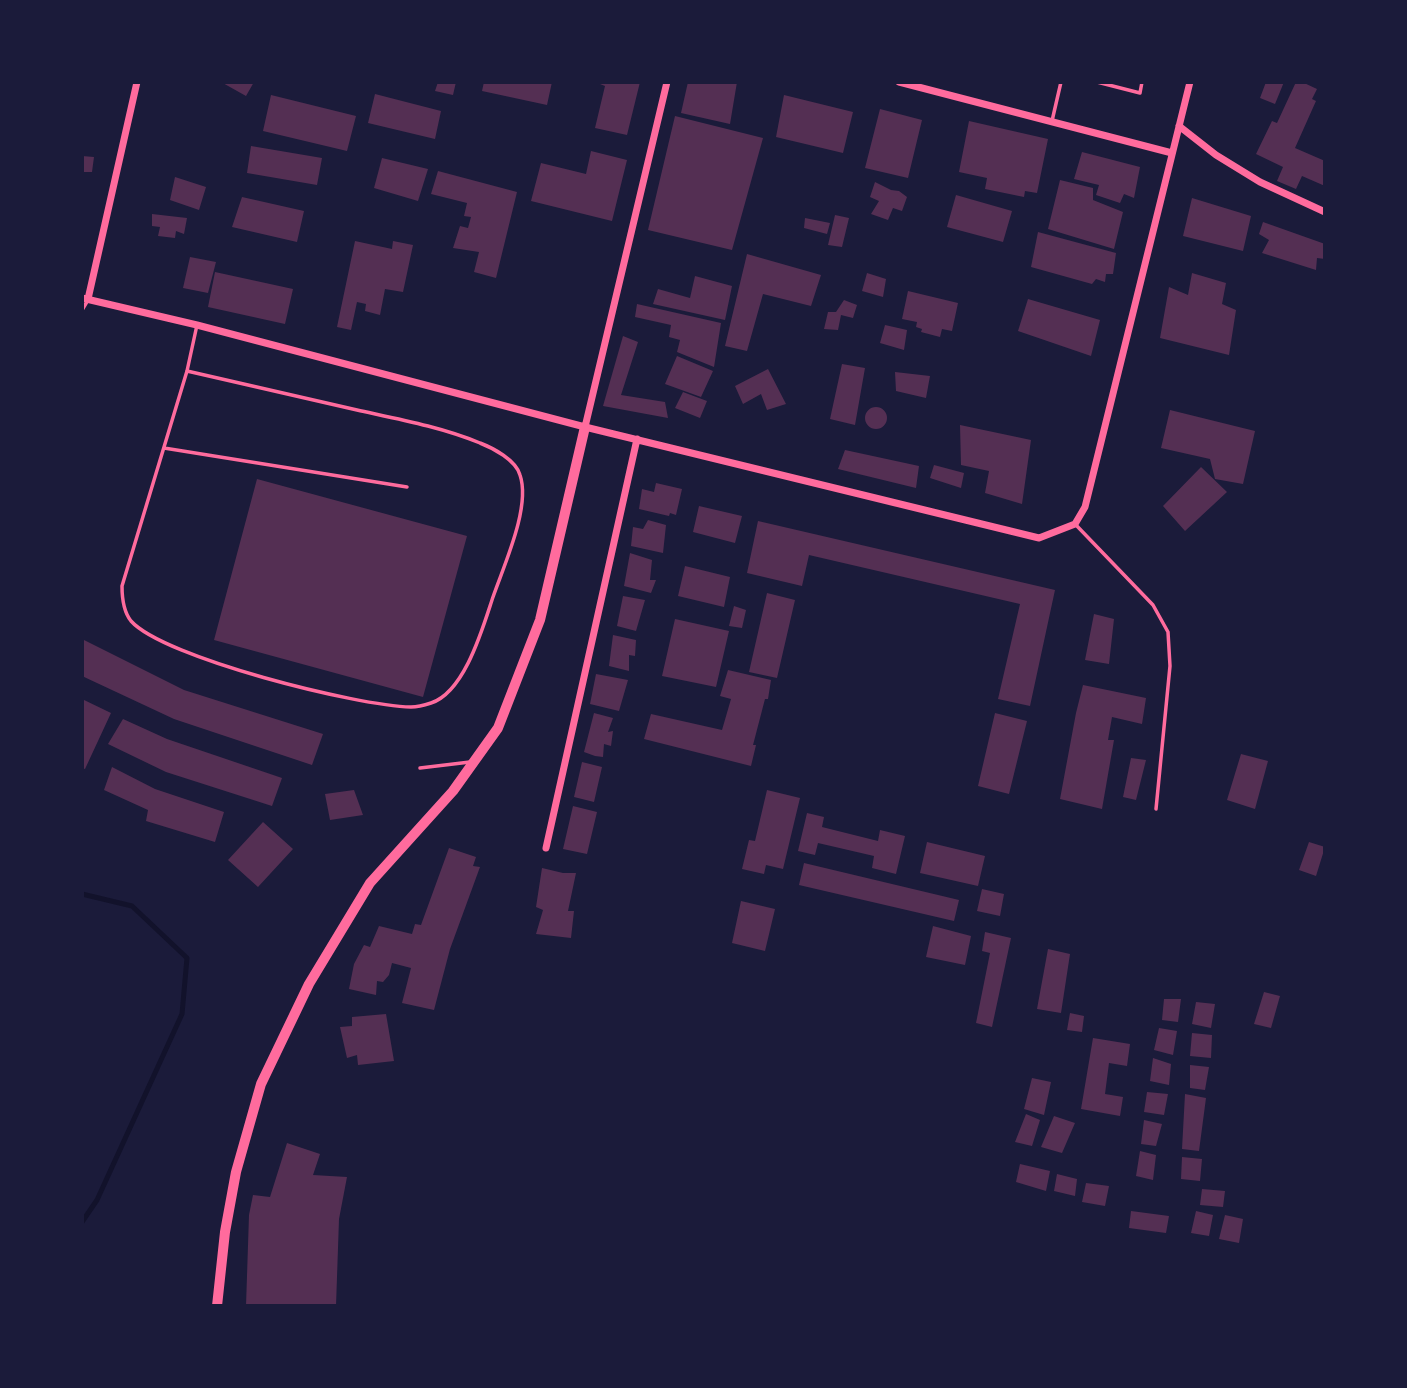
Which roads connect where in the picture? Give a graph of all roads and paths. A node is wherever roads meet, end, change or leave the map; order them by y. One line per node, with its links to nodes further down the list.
1 (137, 82): 12 (street)
2 (667, 82): 16 (street)
3 (899, 82): 8 (street)
4 (1061, 82): 8 (lane)
5 (1097, 82): 6 (lane)
6 (1143, 82)
7 (1190, 82): 9 (street)
8 (1052, 122): 10 (street)
9 (1179, 126): 10 (street); 11 (street)
10 (1172, 153): 20 (street)
11 (1325, 212)
12 (85, 299): 13 (lane); 14 (street)
13 (82, 310)
14 (197, 325): 15 (lane); 16 (street)
15 (187, 371): 18 (lane); 18 (lane)
16 (586, 427): 17 (street); 21 (street)
17 (637, 439): 20 (street); 24 (street)
18 (163, 449): 19 (lane)
19 (407, 487)
20 (1074, 524): 23 (lane)
21 (474, 761): 22 (lane); 25 (street)
22 (420, 768)
23 (1156, 809)
24 (546, 848)
25 (217, 1306)

